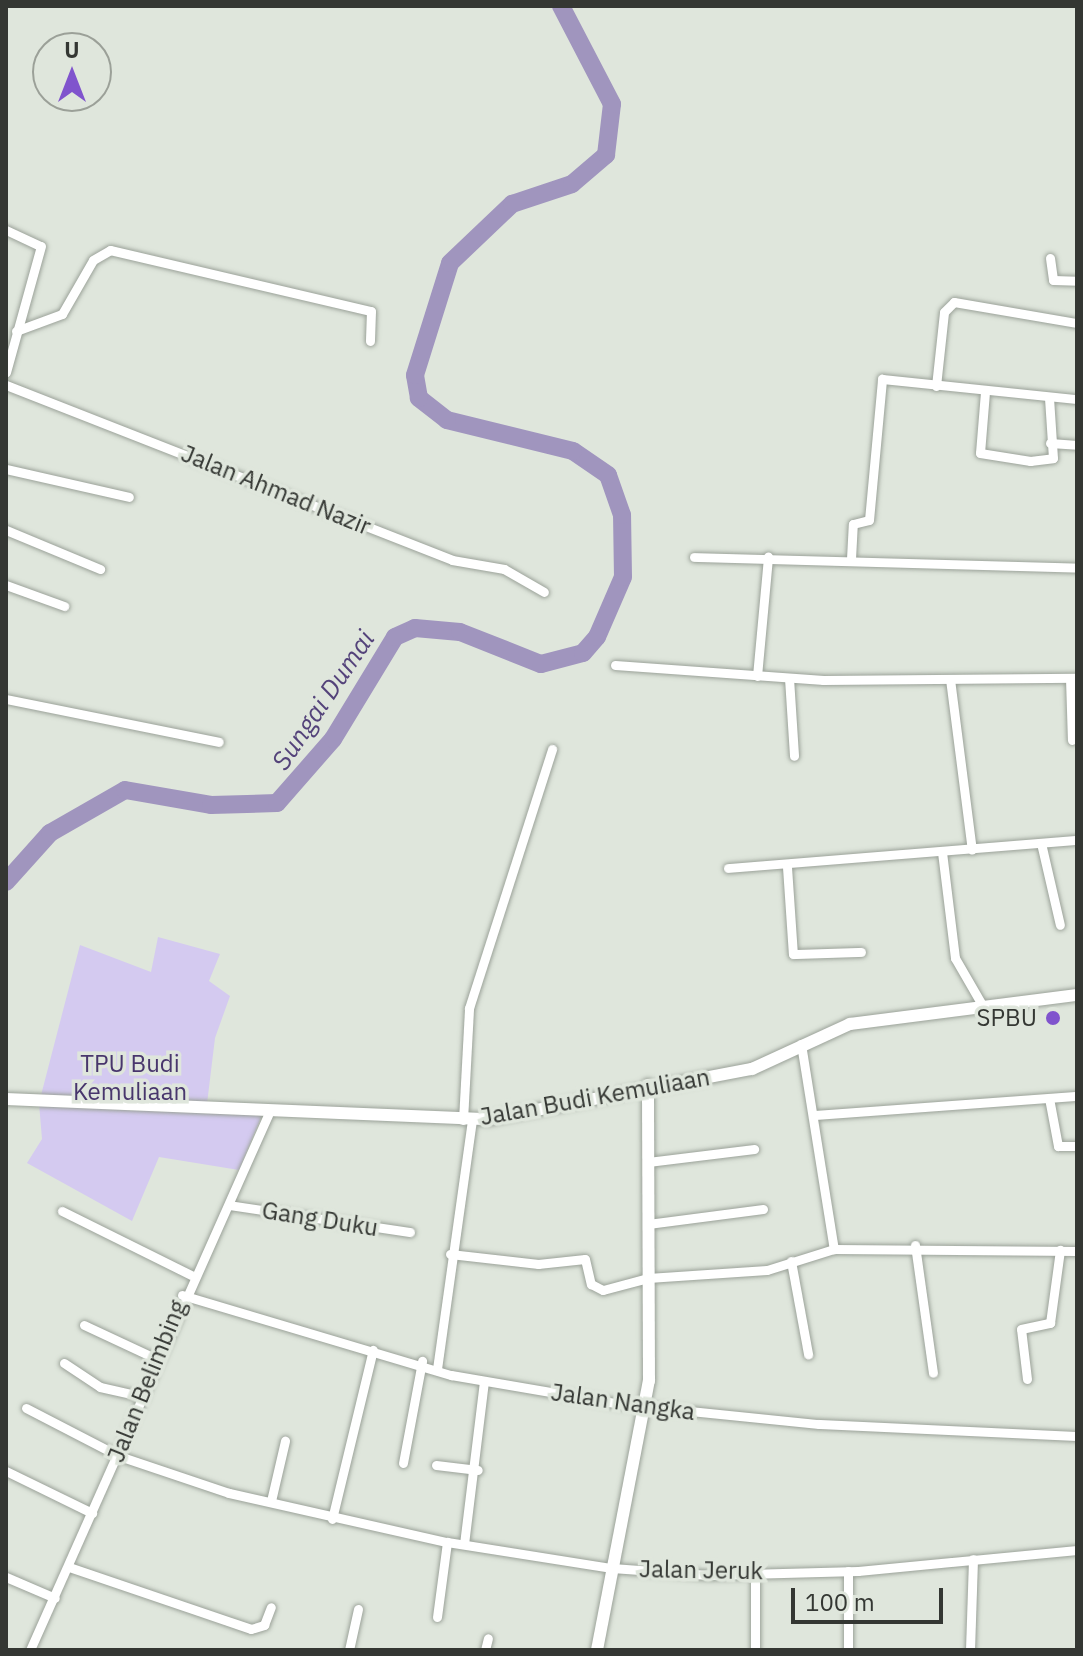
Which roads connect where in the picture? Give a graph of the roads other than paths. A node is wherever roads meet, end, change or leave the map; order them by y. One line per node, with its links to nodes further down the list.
1 (6, 230): 5 (street)
2 (1050, 258): 3 (street)
3 (1077, 281)
4 (1077, 323): 9 (street)
5 (16, 331): 6 (street); 7 (street)
6 (370, 341)
7 (6, 372)
8 (6, 385): 24 (street, Jalan Ahmad Nazir)
9 (936, 386): 10 (street); 20 (street)
10 (985, 392): 11 (street); 13 (street)
11 (1049, 397): 12 (street); 13 (street)
12 (1077, 399)
13 (1050, 443): 14 (street)
14 (1077, 445)
15 (6, 469): 16 (street)
16 (129, 497)
17 (6, 530): 22 (street)
18 (694, 557): 19 (street)
19 (768, 557): 20 (street); 27 (street)
20 (851, 559): 21 (street)
21 (1077, 568)
22 (100, 569)
23 (6, 585): 25 (street)
24 (544, 592)
25 (64, 606)
26 (615, 665): 27 (street)
27 (757, 676): 28 (street)
28 (789, 678): 30 (street); 35 (street)
29 (1073, 678): 30 (street); 32 (street)
30 (950, 679): 38 (street)
31 (6, 699): 33 (street)
32 (1072, 740)
33 (219, 742)
34 (552, 749): 53 (street)
35 (794, 756)
36 (1077, 840): 37 (street)
37 (1041, 843): 38 (street); 42 (street)
38 (972, 850): 39 (street)
39 (942, 852): 40 (street); 45 (street)
40 (787, 867): 41 (street); 43 (street)
41 (728, 868)
42 (1060, 925)
43 (861, 952)
44 (1077, 995): 45 (street, Jalan Budi Kemuliaan)
45 (981, 1003): 46 (street, Jalan Budi Kemuliaan)
46 (801, 1044): 47 (street, Jalan Budi Kemuliaan); 52 (street)
47 (648, 1085): 53 (street, Jalan Budi Kemuliaan); 56 (street)
48 (1077, 1096): 49 (street)
49 (1049, 1098): 52 (street); 54 (street)
50 (6, 1099): 51 (street, Jalan Budi Kemuliaan)
51 (268, 1115): 53 (street, Jalan Budi Kemuliaan); 57 (street, Jalan Belimbing)
52 (816, 1115): 63 (street)
53 (467, 1120): 66 (street)
54 (1077, 1146)
55 (754, 1149): 56 (street)
56 (648, 1162): 60 (street)
57 (229, 1205): 61 (street, Gang Duku); 68 (street, Jalan Belimbing)
58 (763, 1209): 60 (street)
59 (62, 1211): 68 (street)
60 (648, 1224): 69 (street)
61 (410, 1232)
62 (915, 1245): 63 (street); 64 (street); 78 (street)
63 (834, 1249): 67 (street)
64 (1060, 1250): 65 (street); 79 (street)
65 (1077, 1251)
66 (450, 1254): 69 (street); 77 (street)
67 (791, 1261): 69 (street); 73 (street)
68 (191, 1275): 70 (street, Jalan Belimbing)
69 (648, 1278): 82 (street)
70 (182, 1295): 72 (street, Jalan Nangka); 74 (street, Jalan Belimbing)
71 (84, 1325): 74 (street)
72 (373, 1350): 75 (street, Jalan Nangka); 93 (street)
73 (808, 1354)
74 (157, 1359): 81 (street, Jalan Belimbing)
75 (422, 1361): 77 (street, Jalan Nangka); 87 (street)
76 (64, 1363): 81 (street)
77 (437, 1369): 80 (street, Jalan Nangka)
78 (933, 1373)
79 (1027, 1379)
80 (484, 1381): 82 (street, Jalan Nangka); 89 (street)
81 (144, 1397): 86 (street, Jalan Belimbing)
82 (646, 1404): 84 (street, Jalan Nangka); 99 (street)
83 (26, 1408): 86 (street, Jalan Jeruk)
84 (1077, 1436)
85 (285, 1441): 91 (street)
86 (119, 1456): 91 (street, Jalan Jeruk); 92 (street, Jalan Belimbing)
87 (403, 1463)
88 (436, 1465): 89 (street)
89 (478, 1470): 95 (street)
90 (6, 1471): 92 (street)
91 (271, 1501): 93 (street, Jalan Jeruk)
92 (92, 1513): 98 (street, Jalan Belimbing)
93 (332, 1519): 94 (street, Jalan Jeruk)
94 (447, 1542): 95 (street, Jalan Jeruk); 106 (street)
95 (464, 1544): 99 (street, Jalan Jeruk)
96 (1077, 1550): 97 (street, Jalan Jeruk)
97 (973, 1559): 100 (street, Jalan Jeruk); 114 (street)
98 (69, 1567): 103 (street, Jalan Belimbing); 104 (street)
99 (612, 1568): 101 (street, Jalan Jeruk); 111 (street)
100 (848, 1571): 101 (street, Jalan Jeruk); 113 (street)
101 (755, 1572): 112 (street)
102 (6, 1577): 103 (street)
103 (55, 1598): 108 (street, Jalan Belimbing)
104 (271, 1607)
105 (358, 1609): 109 (street)
106 (437, 1617)
107 (488, 1638): 110 (street)
108 (30, 1650)
109 (349, 1650)
110 (485, 1650)
111 (597, 1650)
112 (755, 1650)
113 (848, 1650)
114 (970, 1650)

